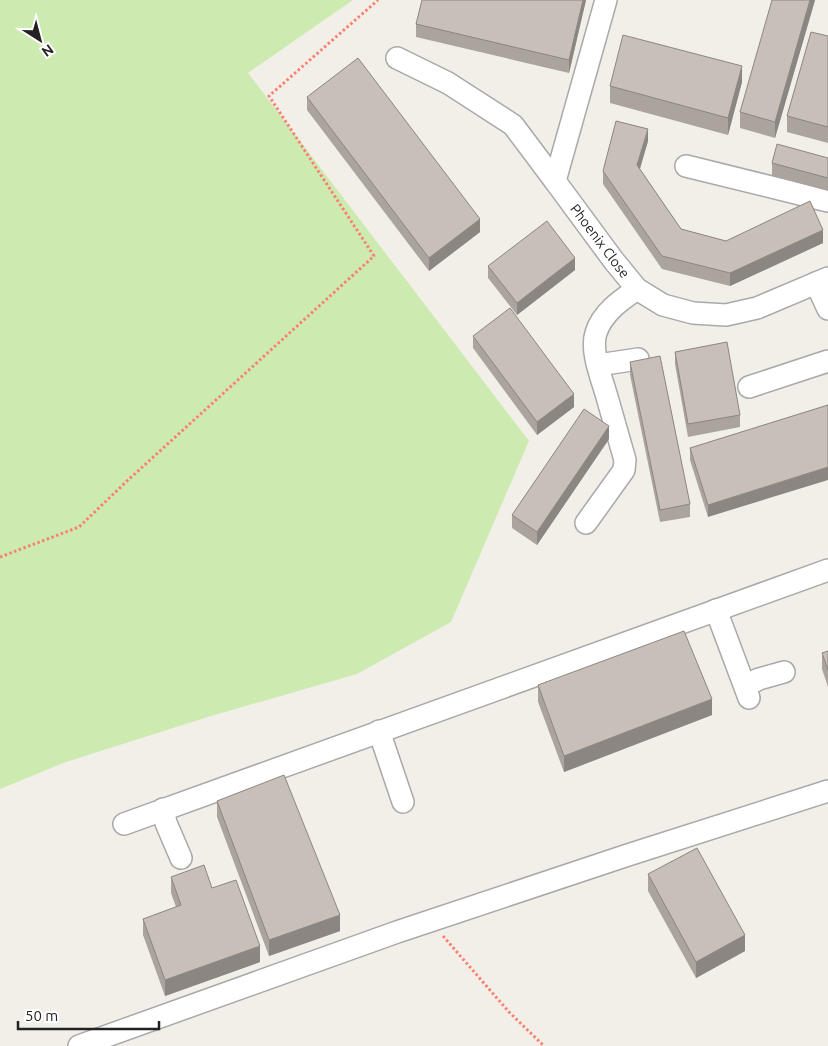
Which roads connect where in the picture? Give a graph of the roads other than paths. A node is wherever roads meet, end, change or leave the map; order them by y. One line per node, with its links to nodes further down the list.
1 (606, 0): 4 (street)
2 (397, 58): 4 (street, Phoenix Close)
3 (686, 166): 5 (street)
4 (555, 181): 7 (street, Phoenix Close)
5 (828, 201)
6 (822, 280): 7 (street, Phoenix Close); 8 (street)
7 (637, 288): 11 (street)
8 (828, 309)
9 (638, 359): 11 (street)
10 (828, 361): 12 (street)
11 (598, 365): 13 (street)
12 (749, 387)
13 (586, 523)
14 (828, 570): 15 (street)
15 (716, 610): 16 (street); 17 (street)
16 (784, 672)
17 (379, 731): 19 (street); 20 (street)
18 (828, 791): 23 (street)
19 (404, 802)
20 (163, 809): 21 (street); 22 (street)
21 (124, 824)
22 (181, 858)
23 (79, 1046)

